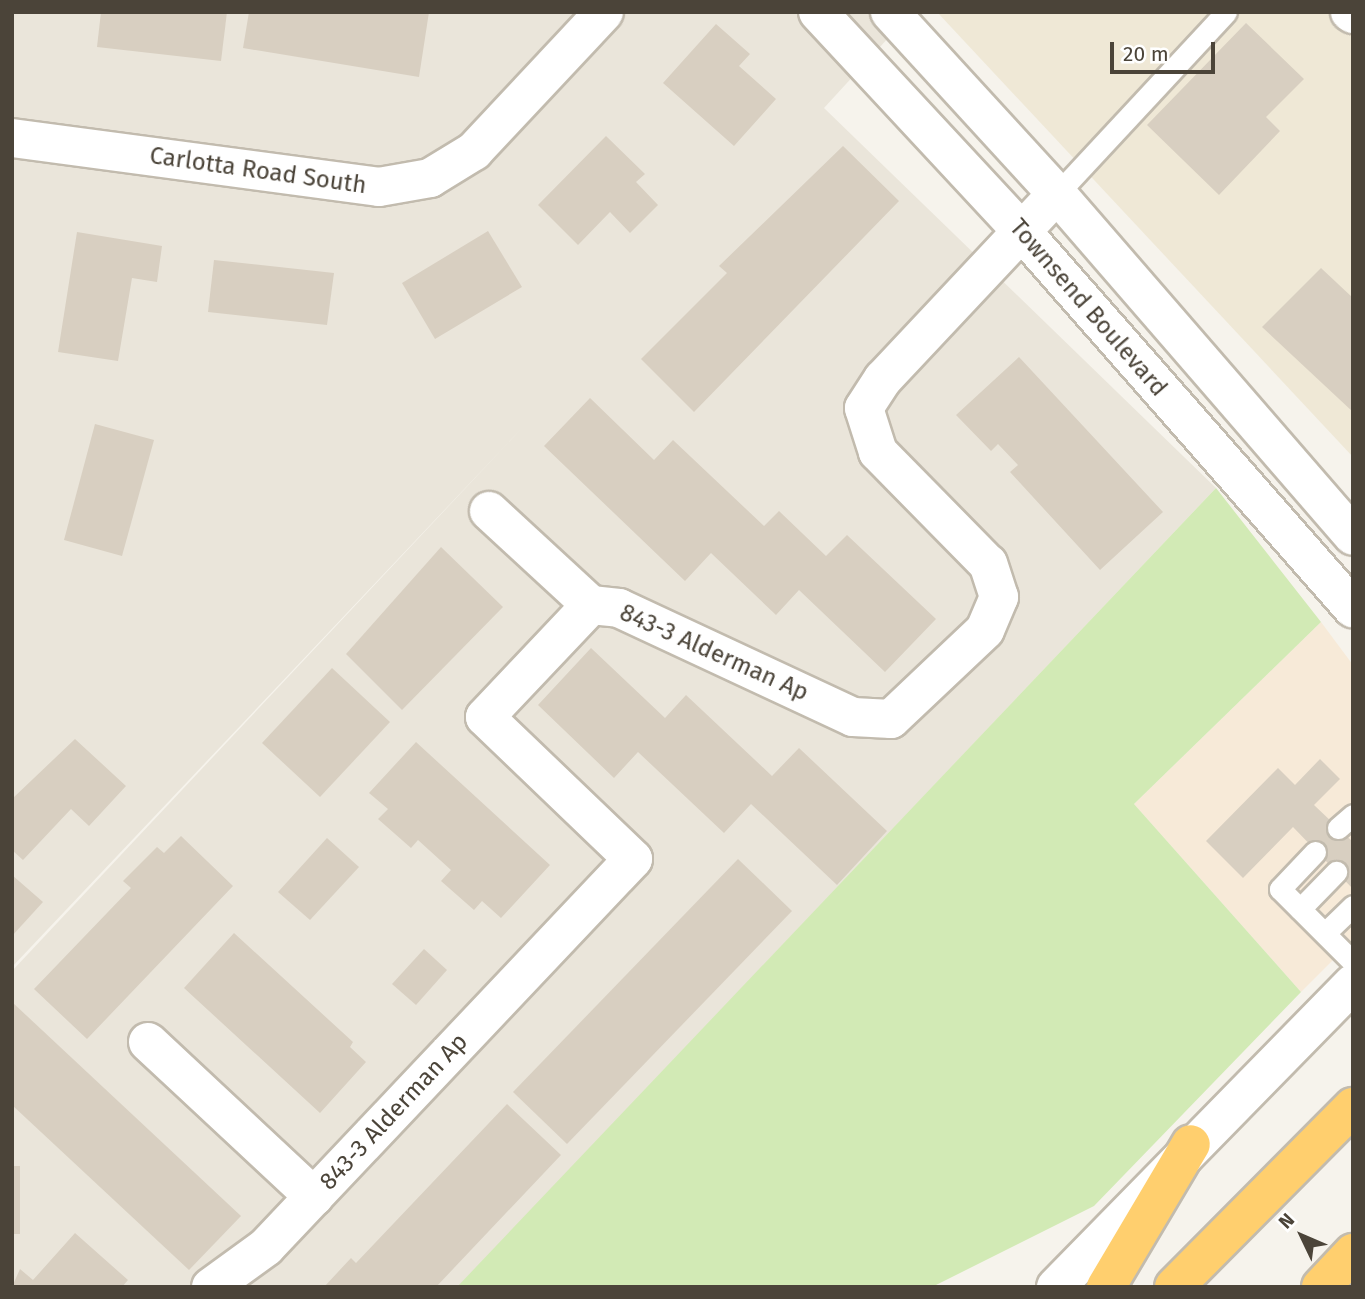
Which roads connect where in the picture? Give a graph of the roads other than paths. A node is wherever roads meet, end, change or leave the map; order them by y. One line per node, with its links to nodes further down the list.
1 (604, 12): 5 (street, Carlotta Road South)
2 (818, 12): 7 (street, Townsend Boulevard)
3 (890, 12): 6 (street, Townsend Boulevard)
4 (1226, 12): 6 (lane)
5 (12, 138)
6 (1058, 194): 7 (street, 843-3 Alderman Ap); 9 (street, Townsend Boulevard)
7 (1025, 235): 10 (street, 843-3 Alderman Ap); 11 (street, Townsend Boulevard)
8 (489, 511): 10 (street)
9 (1353, 536)
10 (591, 604): 22 (street, 843-3 Alderman Ap)
11 (1353, 608)
12 (1315, 852): 15 (lane)
13 (1336, 872): 15 (lane)
14 (1353, 906): 16 (lane)
15 (1300, 909): 16 (lane)
16 (1325, 933): 17 (lane)
17 (1353, 962)
18 (1353, 984): 21 (street)
19 (148, 1042): 22 (street)
20 (1353, 1107): 27 (highway)
21 (1191, 1144): 25 (street); 26 (highway)
22 (314, 1197): 24 (street, 843-3 Alderman Ap)
23 (1353, 1253): 28 (highway)
24 (211, 1287)
25 (1056, 1287)
26 (1106, 1287)
27 (1174, 1287)
28 (1321, 1287)

